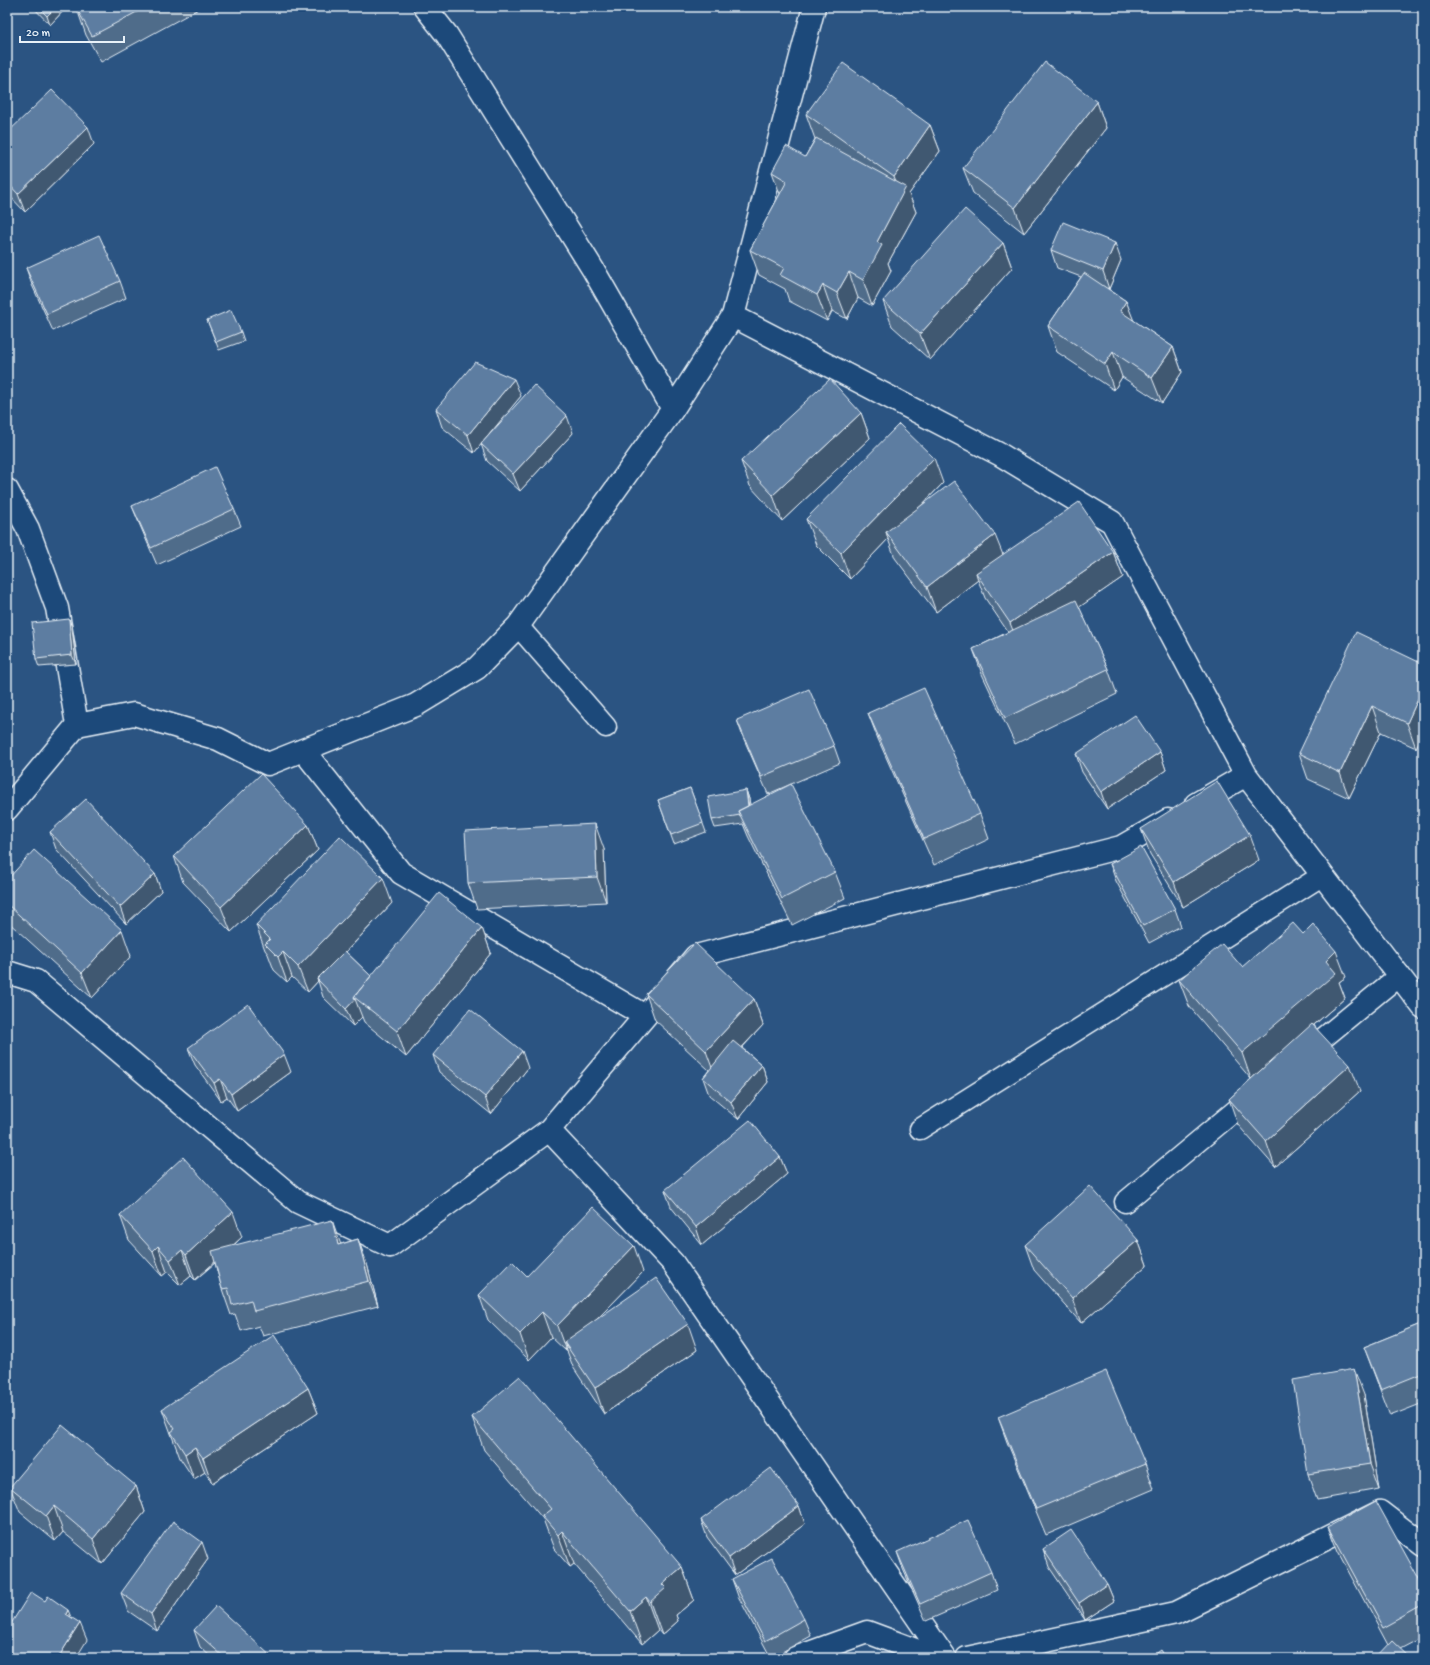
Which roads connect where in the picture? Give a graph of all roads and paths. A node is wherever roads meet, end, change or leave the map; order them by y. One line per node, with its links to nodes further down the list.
1 (425, 7): 4 (street)
2 (814, 7): 3 (street)
3 (734, 316): 4 (street); 10 (street)
4 (673, 409): 6 (street)
5 (7, 490): 7 (street)
6 (518, 626): 8 (lane); 9 (street)
7 (78, 725): 9 (street); 11 (street)
8 (606, 727)
9 (302, 750): 16 (street)
10 (1246, 775): 12 (street); 16 (street)
11 (7, 809)
12 (1323, 875): 14 (street); 19 (lane)
13 (7, 972): 20 (street)
14 (1400, 975): 15 (street); 17 (lane)
15 (1423, 1007)
16 (645, 1016): 20 (street)
17 (1290, 1066)
18 (1271, 1081): 21 (lane)
19 (920, 1129)
20 (549, 1130): 25 (street)
21 (1125, 1202)
22 (1423, 1545): 26 (street)
23 (795, 1658): 24 (street)
24 (937, 1658)
25 (945, 1658)
26 (967, 1658)

